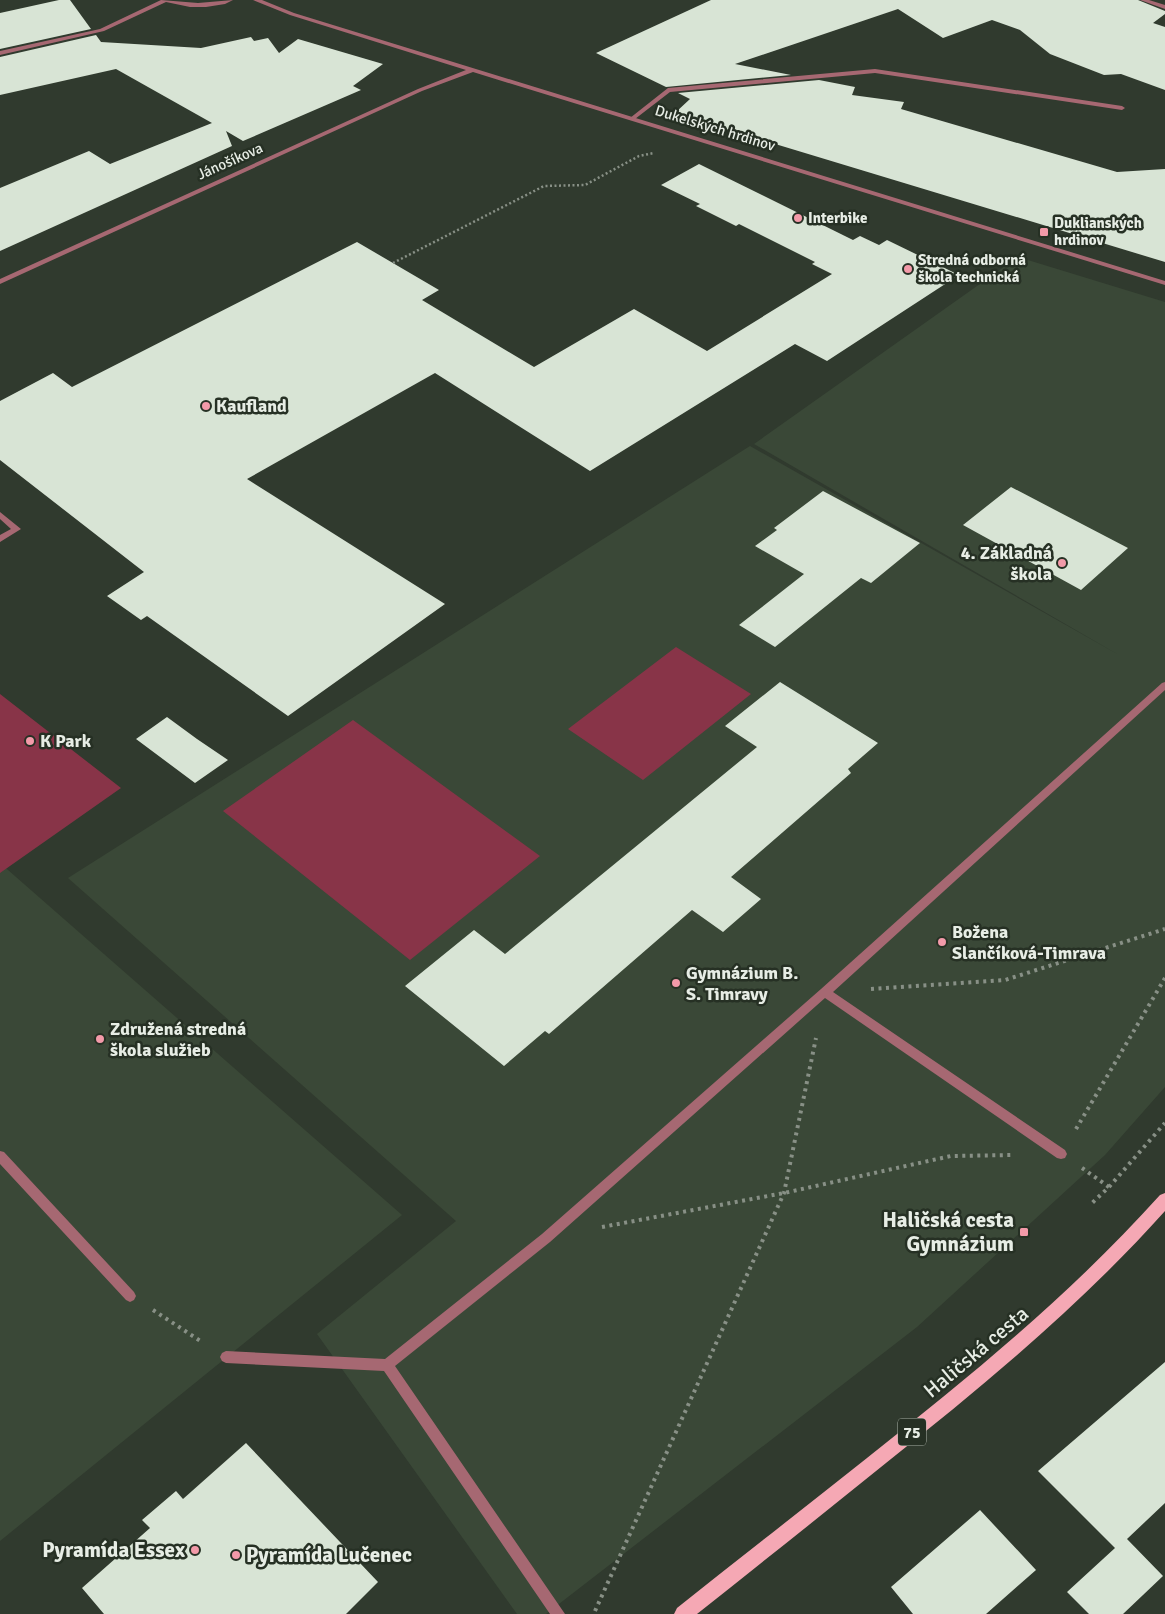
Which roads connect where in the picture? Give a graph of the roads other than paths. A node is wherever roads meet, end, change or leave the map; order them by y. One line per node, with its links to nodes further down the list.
1 (165, 0): 2 (street); 6 (street)
2 (230, 0)
3 (256, 0): 7 (street, Dukelských hrdinov)
4 (1143, 0): 5 (street)
5 (1165, 7)
6 (0, 53)
7 (474, 70): 9 (street, Dukelských hrdinov); 10 (street, Jánošíkova)
8 (1122, 108): 9 (street)
9 (633, 118): 11 (street, Dukelských hrdinov)
10 (0, 282)
11 (1165, 283)
12 (0, 515): 13 (street)
13 (0, 539)
14 (1165, 685): 15 (street)
15 (825, 992): 16 (street); 21 (street)
16 (1062, 1154)
17 (0, 1156): 19 (street)
18 (1165, 1200): 23 (main road, Haličská cesta / 75)
19 (130, 1296)
20 (226, 1357): 21 (street)
21 (387, 1365): 22 (street)
22 (558, 1614)
23 (683, 1614)

